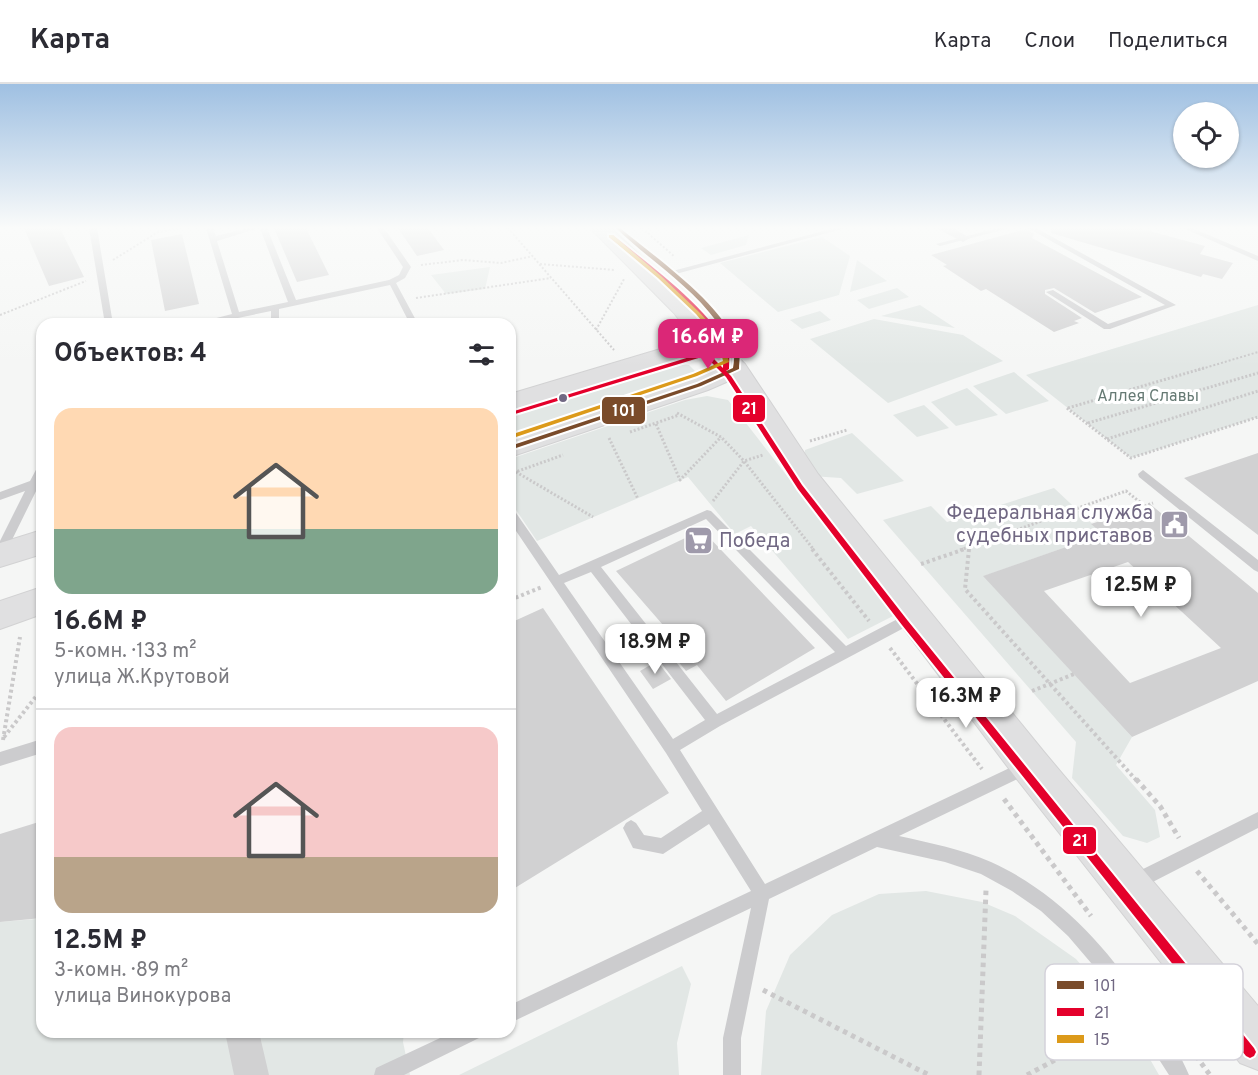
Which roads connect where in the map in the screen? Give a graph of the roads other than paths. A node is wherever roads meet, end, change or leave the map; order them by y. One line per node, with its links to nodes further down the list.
1 (101, 274): 13 (lane)
2 (225, 274): 12 (lane)
3 (281, 274): 10 (lane)
4 (403, 274): 8 (lane)
5 (649, 274): 17 (main road)
6 (681, 274): 18 (main road)
7 (1116, 274): 9 (lane)
8 (392, 282): 10 (lane); 16 (lane)
9 (1050, 292)
10 (293, 303): 11 (lane)
11 (275, 307): 12 (lane); 15 (lane)
12 (236, 315): 14 (lane)
13 (108, 318)
14 (223, 318)
15 (275, 318)
16 (411, 318)
17 (709, 342): 18 (main road); 19 (main road)
18 (736, 369): 20 (main road); 32 (main road)
19 (516, 401)
20 (516, 462)
21 (1143, 474): 29 (lane)
22 (36, 480): 23 (lane)
23 (34, 484): 24 (lane); 27 (lane)
24 (0, 496)
25 (516, 522): 30 (lane)
26 (36, 544): 27 (main road)
27 (0, 553)
28 (593, 566): 30 (lane); 34 (lane); 35 (lane)
29 (1258, 567)
30 (556, 581): 37 (lane)
31 (36, 605): 33 (main road)
32 (914, 617): 34 (lane); 39 (main road)
33 (10, 626)
34 (845, 653): 35 (lane)
35 (715, 722): 37 (lane)
36 (36, 748): 38 (lane)
37 (671, 748): 40 (lane)
38 (0, 759)
39 (1030, 765): 43 (lane); 44 (main road)
40 (712, 813): 42 (lane); 45 (lane)
41 (1258, 820): 44 (lane)
42 (631, 828)
43 (875, 839): 45 (lane); 46 (lane)
44 (1129, 885): 47 (main road)
45 (762, 894): 48 (lane); 54 (lane)
46 (1105, 964)
47 (1193, 964)
48 (516, 1011)
49 (1243, 1026): 51 (main road)
50 (460, 1038): 53 (lane)
51 (1258, 1045)
52 (1171, 1060): 55 (lane)
53 (383, 1075)
54 (732, 1075)
55 (1180, 1075)

